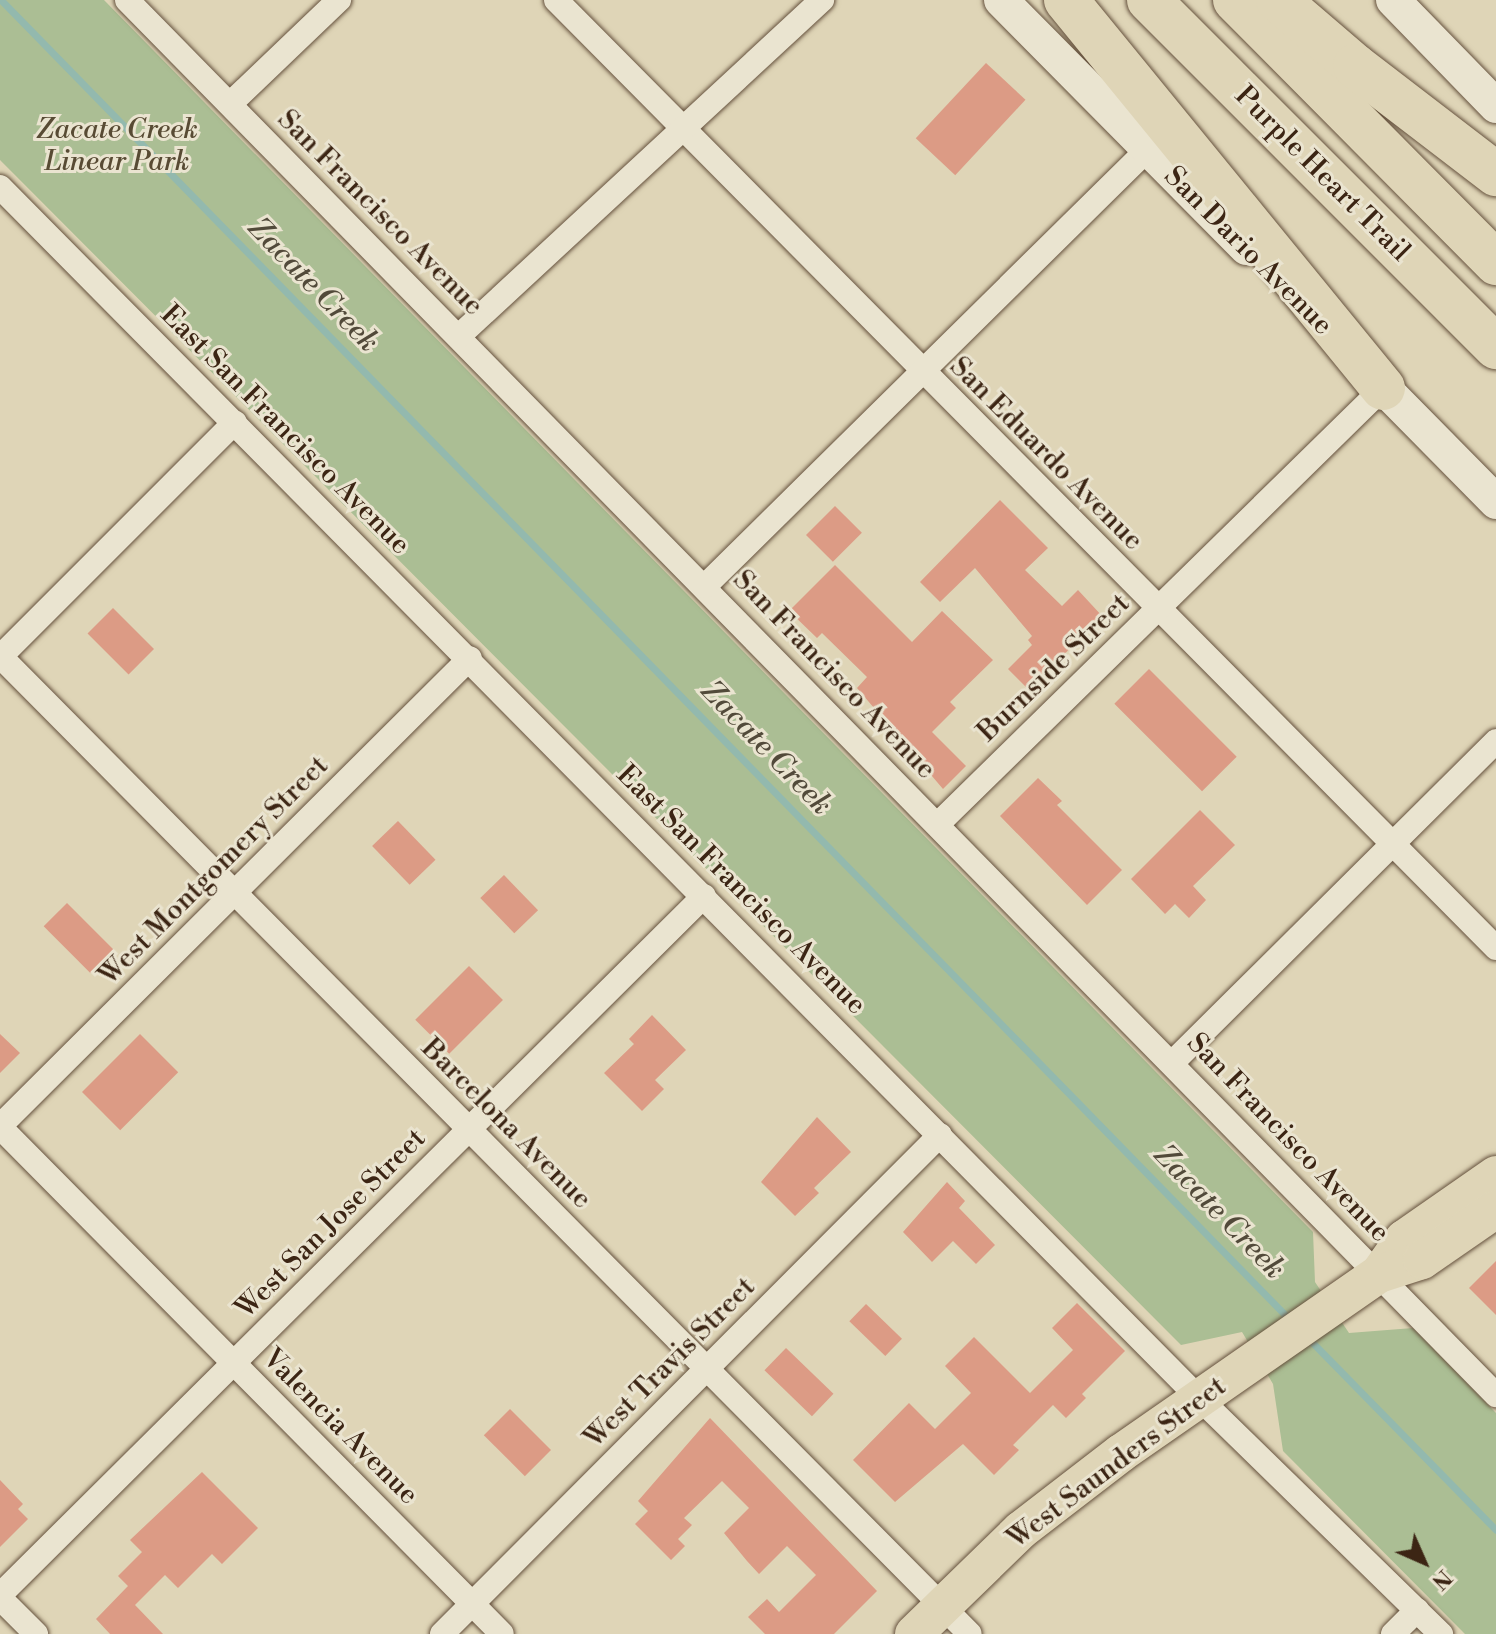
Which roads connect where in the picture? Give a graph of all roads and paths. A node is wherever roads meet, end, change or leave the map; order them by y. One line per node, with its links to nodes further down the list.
1 (127, 0): 11 (street, San Francisco Avenue)
2 (339, 0): 11 (street)
3 (556, 0): 13 (street, San Eduardo Avenue)
4 (822, 0): 13 (street)
5 (1001, 0): 14 (main road, San Dario Avenue)
6 (1066, 0): 21 (highway)
7 (1149, 0): 19 (highway, Purple Heart Trail)
8 (1235, 0): 17 (highway)
9 (1278, 0): 15 (highway)
10 (1393, 0): 12 (main road)
11 (230, 104): 18 (street, San Francisco Avenue)
12 (1496, 106)
13 (681, 127): 18 (street); 20 (street, San Eduardo Avenue)
14 (1148, 149): 20 (street); 21 (main road, San Dario Avenue)
15 (1496, 174)
16 (0, 188): 22 (street, East San Francisco Avenue)
17 (1496, 263)
18 (459, 336): 24 (street, San Francisco Avenue)
19 (1496, 347)
20 (922, 371): 24 (street); 25 (street, San Eduardo Avenue)
21 (1383, 388): 23 (main road, San Dario Avenue); 25 (street, Burnside Street)
22 (235, 422): 26 (street); 27 (street, East San Francisco Avenue)
23 (1496, 502)
24 (705, 586): 29 (street, San Francisco Avenue)
25 (1157, 609): 29 (street, Burnside Street); 30 (street, San Eduardo Avenue)
26 (0, 657): 31 (street, Barcelona Avenue)
27 (470, 658): 31 (street, West Montgomery Street); 32 (street, East San Francisco Avenue)
28 (1496, 741): 30 (street)
29 (938, 824): 34 (street, San Francisco Avenue)
30 (1393, 844): 33 (street, San Eduardo Avenue); 34 (street)
31 (235, 893): 35 (street, West Montgomery Street); 36 (street, Barcelona Avenue)
32 (704, 896): 36 (street, West San Jose Street); 37 (street, East San Francisco Avenue)
33 (1496, 948)
34 (1172, 1063): 40 (street, San Francisco Avenue)
35 (0, 1126): 41 (street, Valencia Avenue)
36 (469, 1130): 41 (street, West San Jose Street); 42 (street, Barcelona Avenue)
37 (940, 1135): 42 (street, West Travis Street); 44 (street, East San Francisco Avenue)
38 (1496, 1175): 40 (main road)
39 (1496, 1209): 40 (main road)
40 (1379, 1274): 43 (street, San Francisco Avenue); 44 (main road, West Saunders Street)
41 (234, 1363): 45 (street, West San Jose Street); 46 (street, Valencia Avenue)
42 (707, 1369): 46 (street, West Travis Street); 47 (street, Barcelona Avenue)
43 (1496, 1395)
44 (1200, 1399): 47 (main road, West Saunders Street); 48 (street, East San Francisco Avenue)
45 (0, 1597): 49 (street)
46 (473, 1603): 50 (street, West Travis Street); 51 (street, Valencia Avenue)
47 (942, 1606): 52 (main road, West Saunders Street); 53 (street, Barcelona Avenue)
48 (1417, 1610): 54 (street); 55 (street, East San Francisco Avenue)
49 (36, 1634)
50 (442, 1634)
51 (502, 1634)
52 (914, 1634)
53 (970, 1634)
54 (1393, 1634)
55 (1441, 1634)

